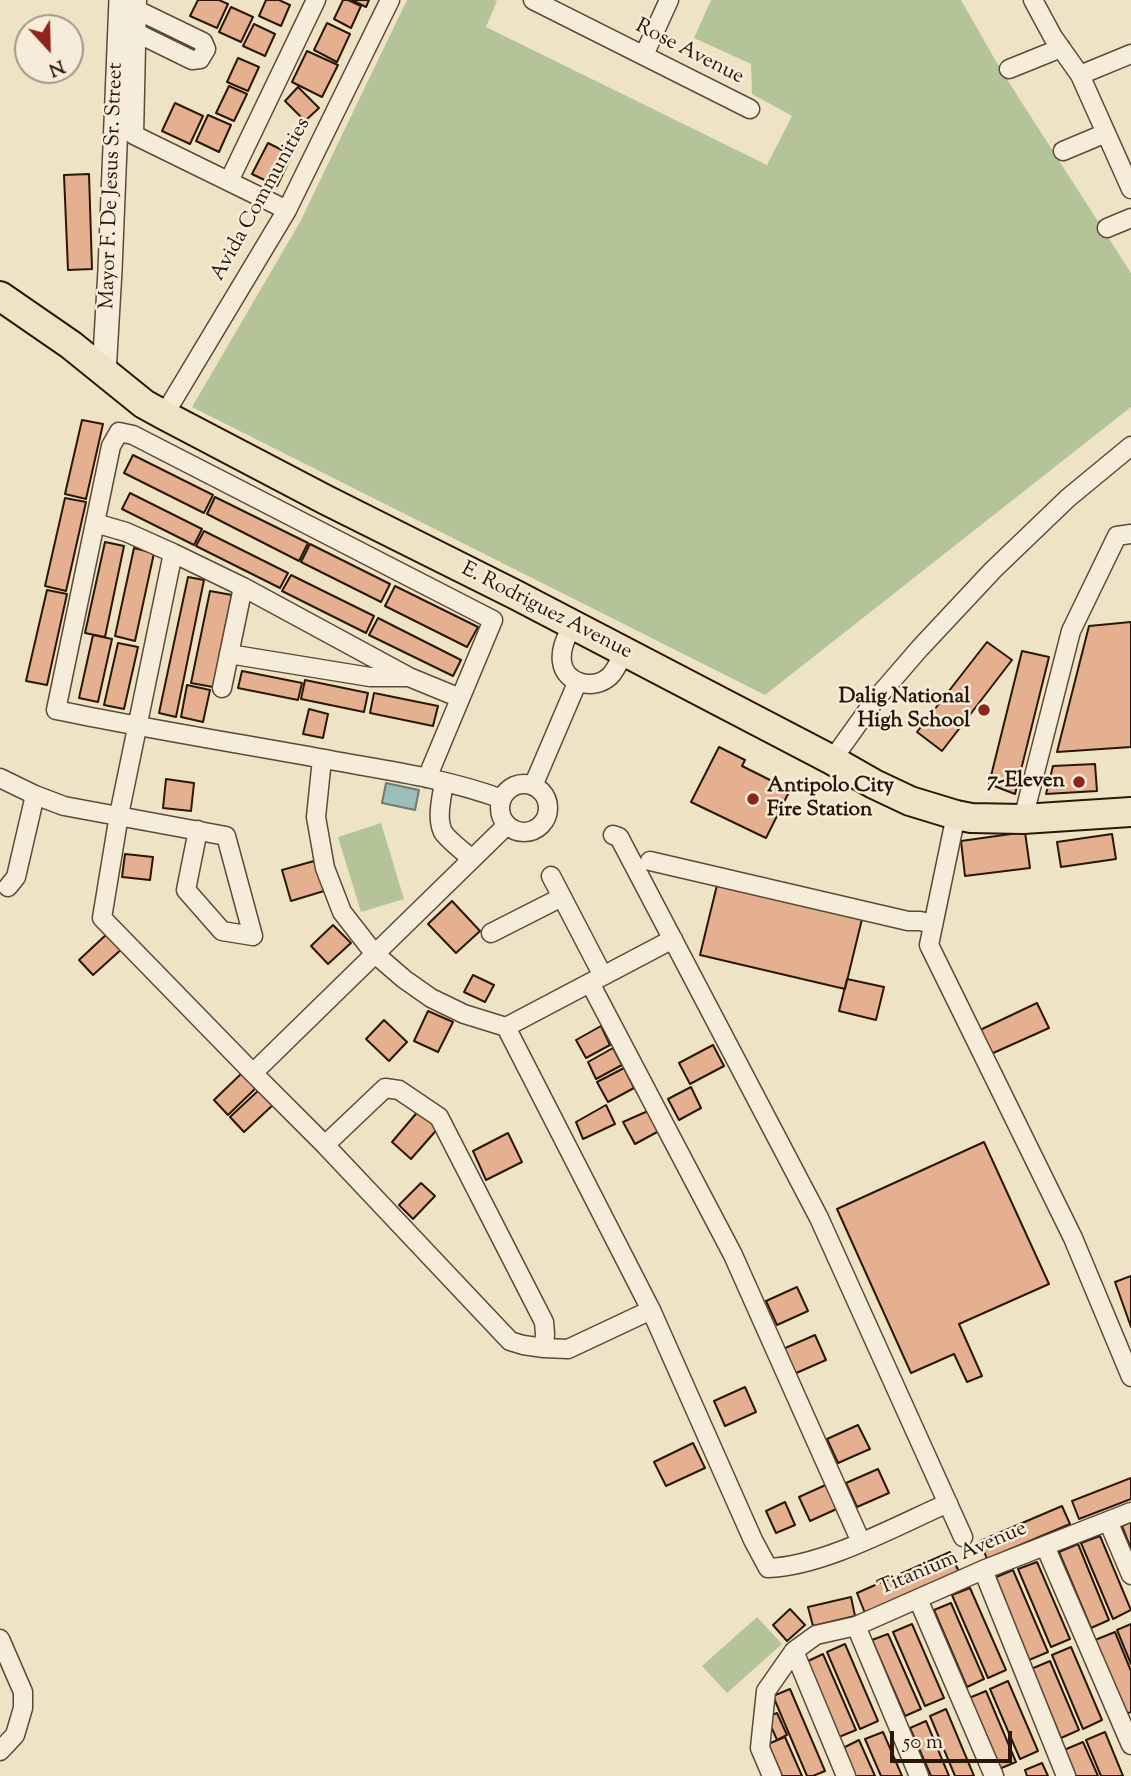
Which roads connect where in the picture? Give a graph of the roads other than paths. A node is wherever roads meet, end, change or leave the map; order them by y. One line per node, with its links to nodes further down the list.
1 (316, 0): 17 (street)
2 (390, 0): 19 (street, Avida Communities)
3 (533, 0): 10 (street, Rose Avenue)
4 (668, 0): 10 (street)
5 (1036, 1): 8 (street)
6 (131, 4): 7 (street); 7 (street); 23 (street, Mayor F. De Jesus Sr. Street)
7 (137, 33): 17 (street)
8 (1060, 48): 11 (street); 12 (street)
9 (1131, 54): 12 (street)
10 (644, 55): 13 (street, Rose Avenue)
11 (1009, 69)
12 (1080, 75): 14 (street)
13 (750, 109)
14 (1106, 133): 15 (street); 16 (street)
15 (1063, 151)
16 (1124, 153): 18 (street)
17 (229, 181): 19 (street)
18 (1131, 189)
19 (287, 211): 24 (street, Avida Communities)
20 (1131, 218): 21 (street)
21 (1107, 228)
22 (0, 296): 23 (main road, E. Rodriguez Avenue)
23 (104, 373): 24 (main road, E. Rodriguez Avenue)
24 (164, 415): 30 (main road, E. Rodriguez Avenue)
25 (1131, 446): 39 (street)
26 (96, 523): 28 (street); 36 (street); 37 (street)
27 (1131, 534): 48 (street)
28 (173, 553): 29 (street); 37 (street)
29 (243, 587): 32 (street); 33 (street)
30 (572, 625): 31 (main road, E. Rodriguez Avenue); 34 (street)
31 (624, 652): 34 (street); 39 (main road, E. Rodriguez Avenue)
32 (229, 654): 33 (street); 35 (street)
33 (409, 677): 36 (street)
34 (577, 682): 42 (street)
35 (222, 688)
36 (460, 698): 41 (street)
37 (136, 727): 38 (street); 46 (street)
38 (322, 759): 41 (street); 60 (street)
39 (832, 761): 47 (main road, E. Rodriguez Avenue)
40 (0, 778): 43 (street)
41 (436, 780): 44 (street); 52 (street)
42 (533, 786): 44 (street); 49 (street)
43 (35, 795): 46 (street); 55 (street)
44 (502, 799): 49 (street)
45 (1131, 812): 48 (main road, E. Rodriguez Avenue)
46 (119, 815): 50 (street); 63 (street)
47 (956, 815): 48 (main road, E. Rodriguez Avenue); 57 (street)
48 (1023, 818)
49 (507, 825): 52 (street)
50 (198, 830): 50 (street)
51 (613, 835): 59 (street)
52 (472, 859): 60 (street)
53 (650, 862): 57 (street)
54 (551, 876): 56 (street)
55 (8, 887)
56 (562, 897): 58 (street); 61 (street)
57 (933, 924): 67 (street)
58 (491, 933)
59 (673, 939): 61 (street); 68 (street)
60 (374, 953): 62 (street); 63 (street)
61 (596, 979): 62 (street); 72 (street)
62 (506, 1027): 65 (street)
63 (253, 1073): 64 (street)
64 (325, 1145): 66 (street); 66 (street)
65 (651, 1310): 66 (street); 72 (street)
66 (544, 1348)
67 (1131, 1377)
68 (948, 1503): 71 (street); 72 (street)
69 (1131, 1512): 70 (street, Titanium Avenue)
70 (1108, 1521): 73 (street, Titanium Avenue); 75 (street)
71 (963, 1537)
72 (861, 1542)
73 (1045, 1546): 74 (street, Titanium Avenue); 81 (street)
74 (983, 1570): 76 (street, Titanium Avenue); 87 (street)
75 (1131, 1575)
76 (918, 1599): 77 (street, Titanium Avenue); 86 (street)
77 (856, 1626): 79 (street, Titanium Avenue); 85 (street)
78 (0, 1639): 80 (street)
79 (794, 1651): 83 (street); 84 (street)
80 (7, 1736): 82 (street)
81 (1131, 1745)
82 (0, 1751)
83 (772, 1776)
84 (846, 1776)
85 (919, 1776)
86 (994, 1776)
87 (1066, 1776)

